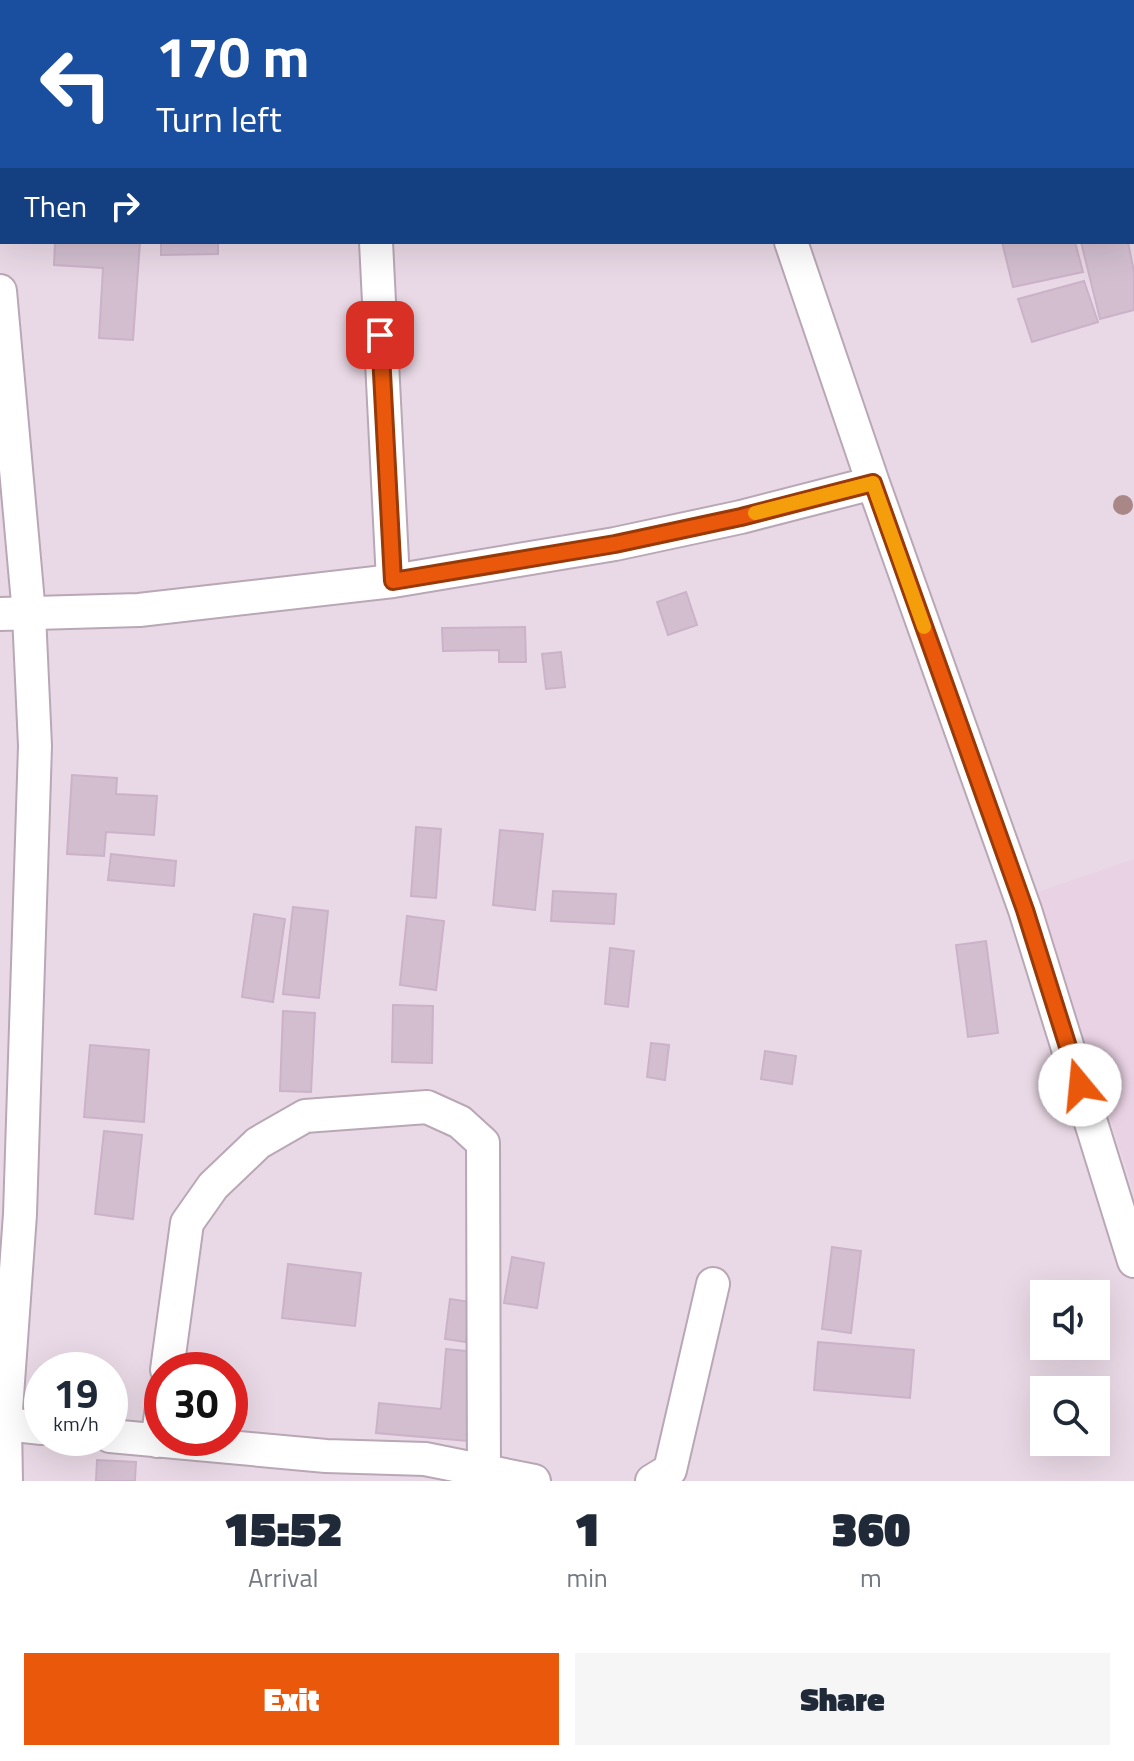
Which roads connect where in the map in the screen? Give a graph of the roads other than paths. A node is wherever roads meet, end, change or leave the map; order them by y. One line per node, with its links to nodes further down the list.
1 (376, 244): 5 (street)
2 (792, 244): 4 (street)
3 (0, 291): 6 (street)
4 (873, 483): 5 (street); 7 (street)
5 (393, 581): 6 (street)
6 (15, 614): 10 (street)
7 (1134, 1261)
8 (713, 1284): 16 (street)
9 (169, 1352): 13 (street)
10 (5, 1424): 11 (street); 14 (street)
11 (24, 1426)
12 (248, 1449): 13 (street)
13 (484, 1476): 15 (street)
14 (6, 1481)
15 (534, 1481)
16 (652, 1481)

